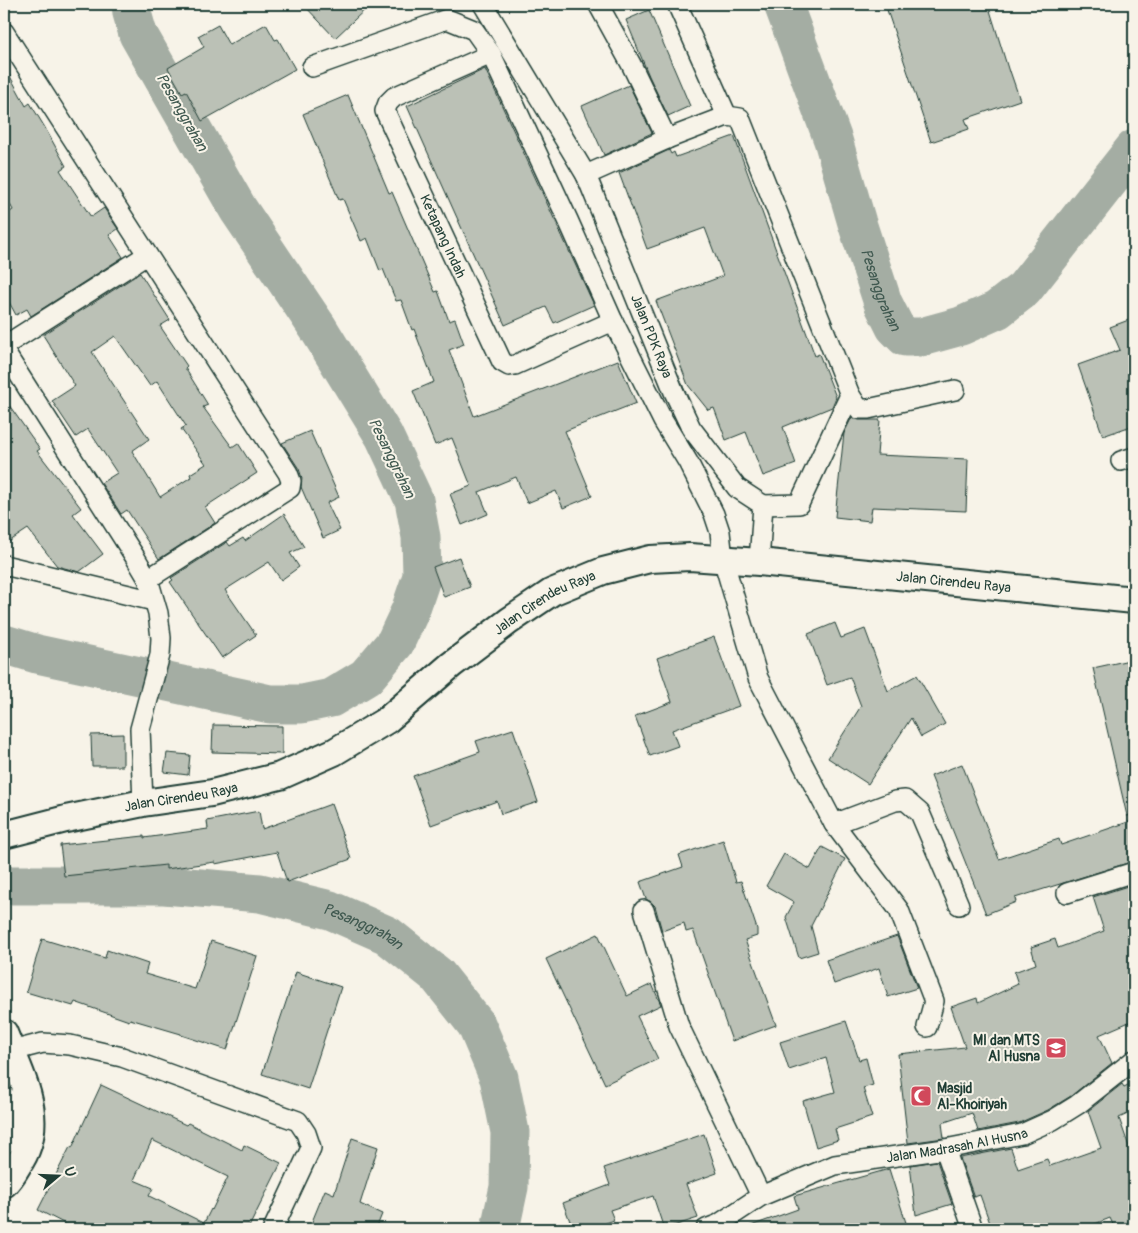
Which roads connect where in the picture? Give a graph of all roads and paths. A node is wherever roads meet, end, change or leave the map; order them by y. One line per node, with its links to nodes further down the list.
1 (483, 4): 9 (street, Jalan PDK Raya)
2 (598, 4): 8 (street)
3 (677, 4): 7 (street)
4 (4, 32): 10 (street)
5 (490, 54): 6 (street); 11 (street); 11 (street, Ketapang Indah)
6 (312, 67)
7 (727, 116): 8 (street); 15 (street)
8 (667, 139): 9 (street)
9 (586, 175): 16 (street, Jalan PDK Raya)
10 (147, 255): 12 (street); 20 (street)
11 (613, 321): 17 (street)
12 (4, 346)
13 (4, 351): 20 (street)
14 (955, 390): 15 (street)
15 (850, 395): 16 (street)
16 (763, 505): 18 (street)
17 (723, 559): 18 (main road, Jalan Cirendeu Raya); 23 (main road, Jalan Cirendeu Raya); 24 (street)
18 (759, 562): 21 (main road, Jalan Cirendeu Raya)
19 (4, 565): 22 (street)
20 (148, 579): 22 (street)
21 (1134, 600)
22 (154, 601): 23 (street)
23 (143, 804): 25 (main road, Jalan Cirendeu Raya)
24 (834, 824): 28 (street); 30 (street)
25 (4, 834)
26 (1134, 872): 27 (street)
27 (1067, 893)
28 (959, 905)
29 (644, 910): 37 (street)
30 (927, 1027)
31 (6, 1046): 36 (main road); 38 (street)
32 (1134, 1060): 35 (street, Jalan Madrasah Al Husna)
33 (4, 1100): 34 (main road)
34 (4, 1140)
35 (945, 1149): 37 (street, Jalan Madrasah Al Husna); 40 (street)
36 (4, 1184)
37 (761, 1196): 39 (street, Jalan Madrasah Al Husna)
38 (273, 1229)
39 (706, 1229)
40 (974, 1229)

